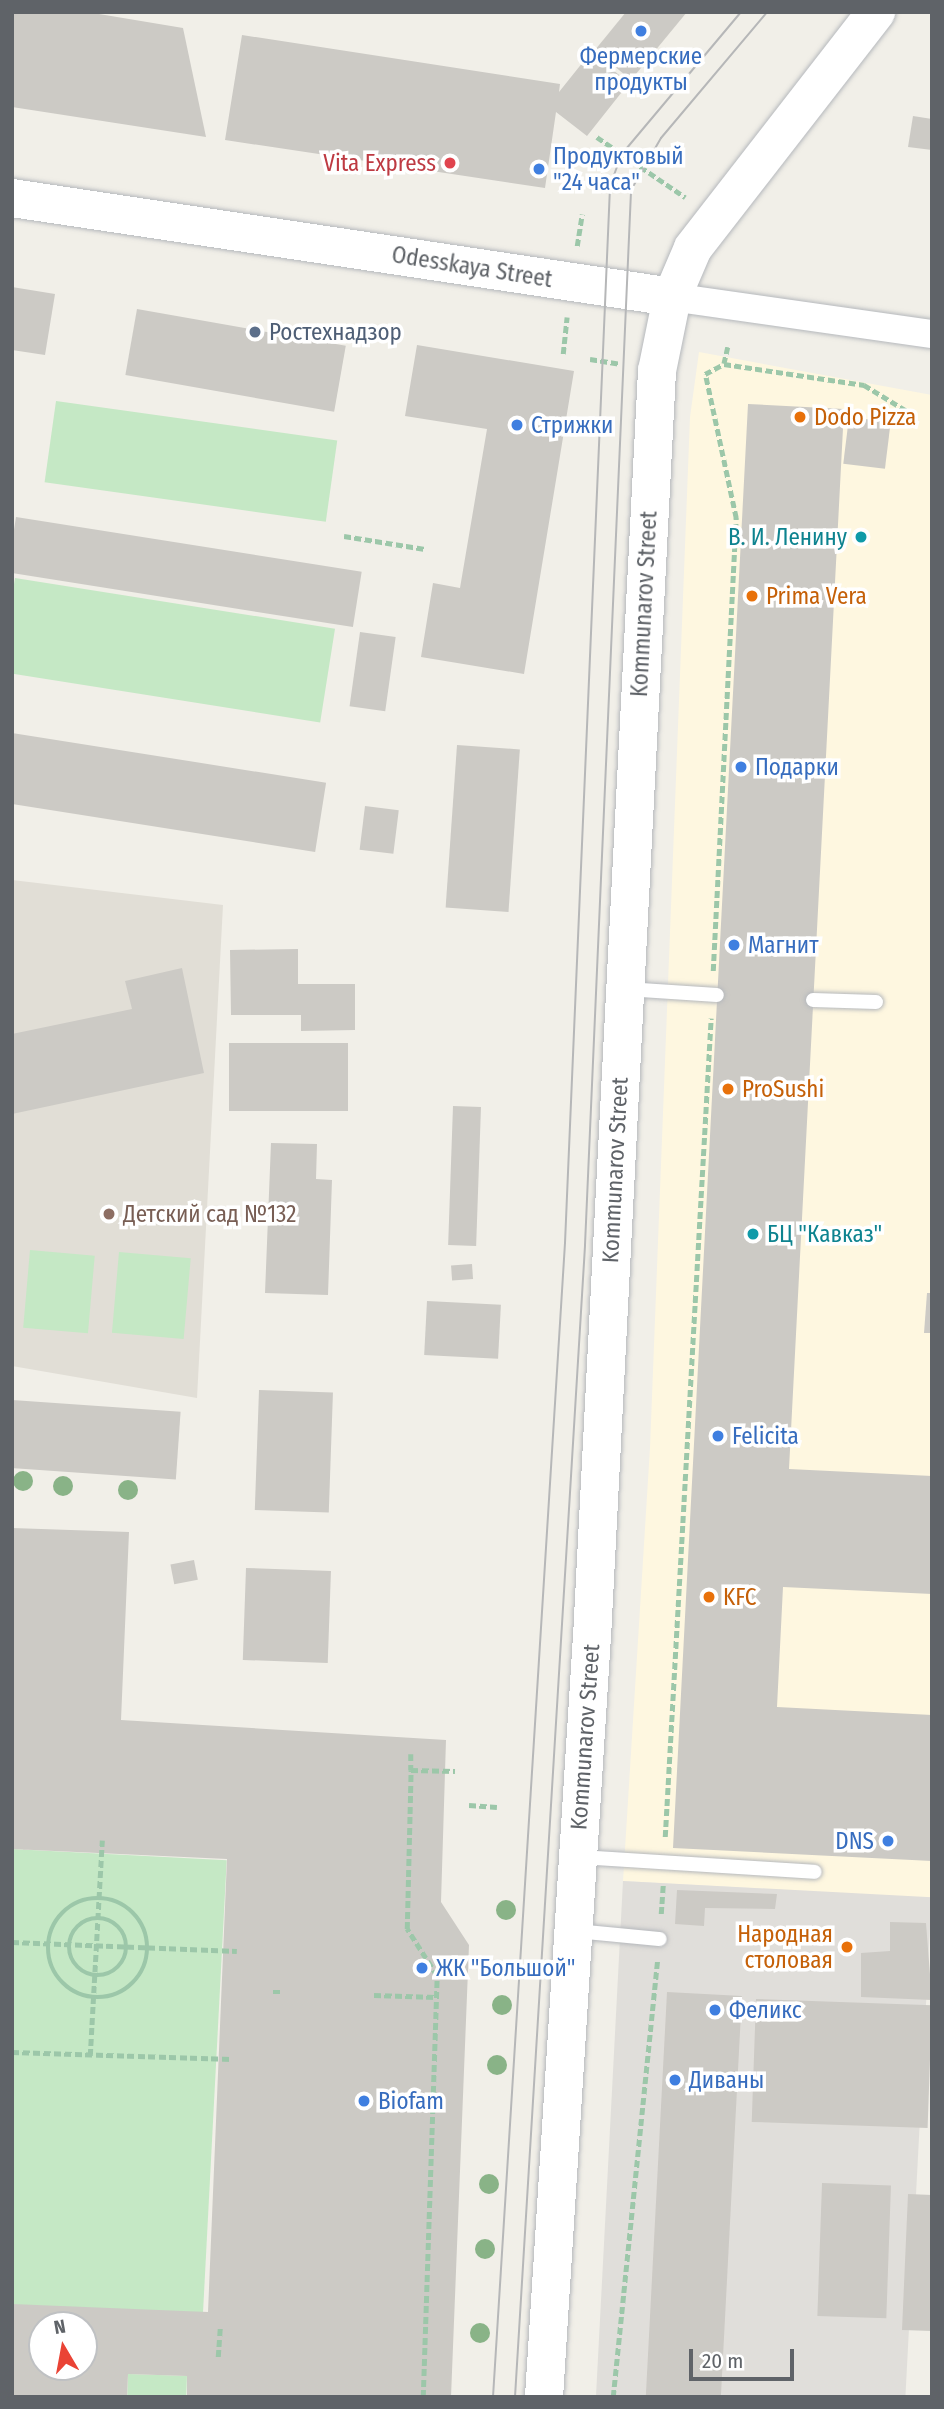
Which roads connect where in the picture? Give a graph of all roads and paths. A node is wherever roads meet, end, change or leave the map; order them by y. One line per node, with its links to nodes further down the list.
1 (876, 12): 4 (main road, Kommunarov Street)
2 (597, 136): 4 (path)
3 (12, 198): 5 (main road, Odesskaya Street)
4 (714, 215): 5 (main road, Kommunarov Street)
5 (672, 297): 6 (street, Odesskaya Street); 12 (main road, Kommunarov Street)
6 (932, 334)
7 (728, 347): 8 (path)
8 (724, 364): 9 (path); 13 (path)
9 (907, 411)
10 (344, 536): 11 (path)
11 (425, 549)
12 (625, 989): 13 (lane); 22 (main road, Kommunarov Street)
13 (715, 995): 23 (path)
14 (813, 1000): 15 (lane)
15 (876, 1002)
16 (411, 1754): 17 (path)
17 (411, 1770): 18 (path); 40 (path)
18 (455, 1771)
19 (469, 1805): 20 (path)
20 (497, 1807)
21 (102, 1840): 25 (path)
22 (577, 1857): 23 (lane); 27 (main road, Kommunarov Street)
23 (664, 1863): 24 (lane); 28 (path)
24 (815, 1872)
25 (99, 1898): 26 (path); 30 (path); 34 (path)
26 (98, 1919): 31 (path); 32 (path); 33 (path)
27 (573, 1931): 28 (lane); 48 (main road, Kommunarov Street)
28 (660, 1939): 49 (path)
29 (12, 1942): 30 (path)
30 (48, 1944): 31 (path); 41 (path)
31 (69, 1944): 32 (path); 36 (path)
32 (97, 1945): 33 (path); 36 (path)
33 (126, 1947): 34 (path); 36 (path)
34 (147, 1948): 35 (path); 41 (path)
35 (237, 1951)
36 (96, 1976): 41 (path)
37 (273, 1992): 38 (path)
38 (282, 1992)
39 (374, 1995): 40 (path)
40 (436, 1997): 47 (path)
41 (94, 1998): 43 (path)
42 (12, 2052): 43 (path)
43 (90, 2056): 44 (path)
44 (232, 2059)
45 (220, 2327): 46 (path)
46 (218, 2357)
47 (423, 2397)
48 (544, 2397)
49 (612, 2397)

